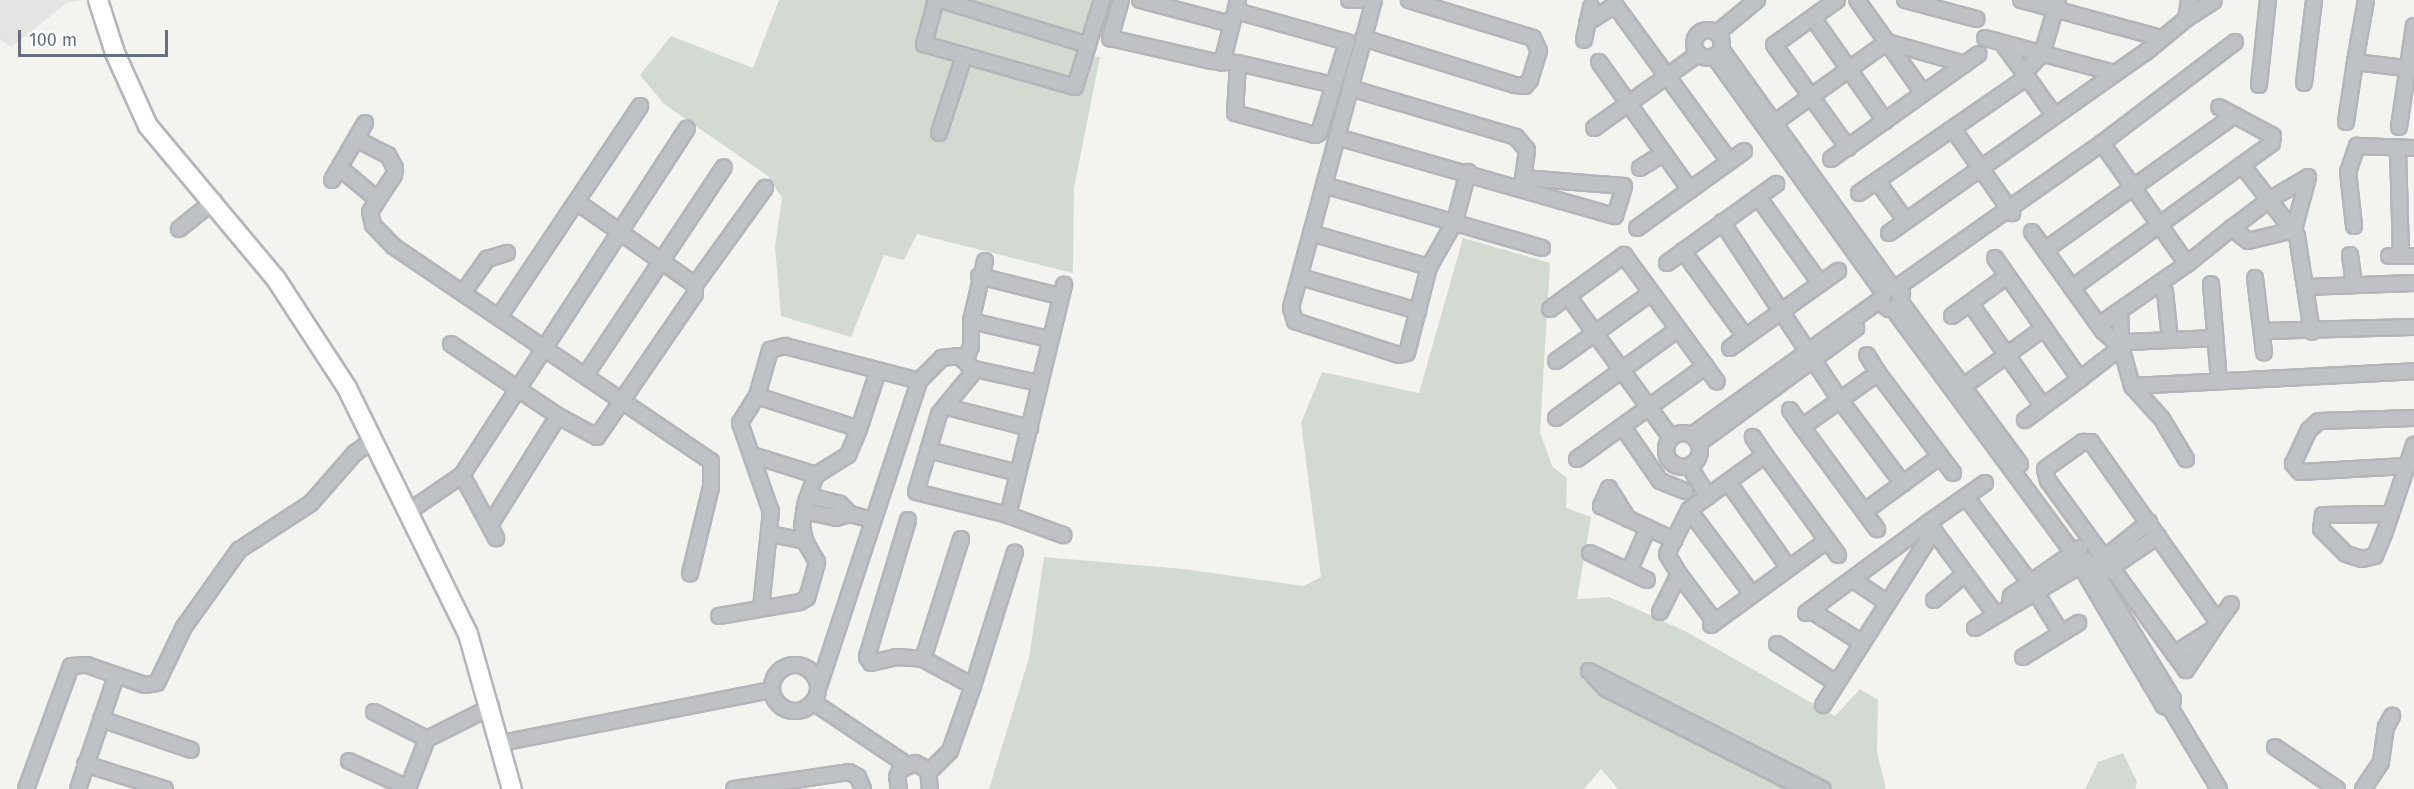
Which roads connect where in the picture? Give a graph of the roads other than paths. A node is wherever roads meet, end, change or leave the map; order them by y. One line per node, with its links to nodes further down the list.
1 (98, 0): 101 (main road)
2 (936, 0): 44 (street)
3 (941, 0): 39 (street)
4 (1101, 0): 39 (street)
5 (1121, 0): 47 (street)
6 (1140, 0): 29 (street)
7 (1349, 0): 8 (street)
8 (1359, 0)
9 (1374, 0): 32 (street)
10 (1409, 0): 32 (street)
11 (1745, 0): 31 (street)
12 (1757, 0): 31 (street)
13 (1837, 0): 25 (street)
14 (1857, 0): 36 (street)
15 (1905, 0): 26 (street)
16 (2021, 0): 23 (street)
17 (2189, 0): 27 (street)
18 (2268, 0): 57 (street)
19 (2314, 0): 55 (street)
20 (2366, 0): 46 (street)
21 (2207, 2): 27 (street)
22 (1237, 5): 29 (street); 56 (street)
23 (2057, 5): 34 (street); 43 (street)
24 (1591, 7): 28 (street)
25 (1813, 18): 51 (street); 60 (street)
26 (1977, 19)
27 (2186, 19): 34 (street)
28 (1587, 23): 35 (street); 53 (street)
29 (1231, 24): 47 (street)
30 (2414, 26): 50 (street)
31 (1713, 32): 40 (street); 41 (street)
32 (1363, 38): 58 (street)
33 (1985, 38): 38 (street)
34 (2160, 38): 52 (street)
35 (1584, 40)
36 (1887, 42): 49 (street); 51 (street); 59 (street)
37 (2235, 42): 77 (street)
38 (2003, 44): 43 (street); 54 (street)
39 (1088, 45): 44 (street)
40 (1717, 52): 41 (street); 69 (street)
41 (1698, 54): 53 (street)
42 (1979, 54): 49 (street)
43 (2042, 54): 52 (street); 54 (street)
44 (964, 56): 74 (street)
45 (1599, 62): 61 (street)
46 (2355, 62): 50 (street); 67 (street)
47 (1222, 63): 48 (street)
48 (1238, 63): 56 (street); 56 (street)
49 (1965, 64): 59 (street)
50 (2411, 68): 70 (street)
51 (1848, 70): 60 (street); 66 (street)
52 (2115, 73): 64 (street)
53 (1666, 75): 61 (street); 84 (street)
54 (2025, 75): 64 (street); 73 (street)
55 (2304, 83)
56 (1333, 85)
57 (2259, 85)
58 (1350, 88): 75 (street); 93 (street)
59 (1923, 93): 66 (street)
60 (1811, 96): 69 (street); 78 (street)
61 (1629, 103): 71 (street); 82 (street)
62 (640, 106): 102 (street)
63 (2219, 107): 65 (street)
64 (2054, 115): 87 (street)
65 (2235, 115): 85 (street); 94 (street)
66 (1885, 121): 78 (street)
67 (2346, 122)
68 (365, 123): 76 (street)
69 (1770, 126): 145 (street)
70 (2399, 127)
71 (1594, 128)
72 (687, 129): 116 (street)
73 (1953, 129): 87 (street); 90 (street)
74 (939, 133)
75 (1337, 137): 89 (street); 92 (street)
76 (358, 140): 99 (street); 99 (street)
77 (2104, 146): 94 (street); 103 (street)
78 (1848, 148): 83 (street)
79 (2414, 148): 80 (street)
80 (2397, 149): 108 (street); 122 (street)
81 (1744, 151): 84 (street)
82 (1664, 153): 88 (street); 96 (street)
83 (1831, 159)
84 (1730, 161): 96 (street)
85 (2242, 165): 100 (street); 107 (street)
86 (724, 167): 124 (street)
87 (1981, 167): 103 (street); 105 (street)
88 (1641, 168)
89 (1468, 172): 93 (street); 104 (street)
90 (1877, 181): 97 (street); 105 (street)
91 (1776, 184): 98 (street)
92 (1324, 185): 104 (street); 114 (street)
93 (1522, 185): 93 (street)
94 (2132, 187): 107 (street); 118 (street)
95 (765, 188): 137 (street)
96 (1690, 190): 109 (street)
97 (1859, 193)
98 (1758, 197): 106 (street); 134 (street)
99 (377, 199): 142 (street)
100 (2270, 200): 110 (street); 112 (street); 112 (street)
101 (214, 201): 111 (street); 207 (main road)
102 (577, 202): 116 (street); 152 (street)
103 (2010, 210): 145 (street)
104 (1455, 221): 117 (street); 128 (street)
105 (1906, 221): 115 (street)
106 (1722, 222): 119 (street); 148 (street)
107 (2158, 226): 127 (street); 140 (street)
108 (2354, 226)
109 (1637, 228)
110 (2232, 228): 112 (street); 127 (street)
111 (179, 229)
112 (2294, 230): 139 (street)
113 (2032, 232): 118 (street)
114 (1311, 233): 128 (street); 132 (street)
115 (1889, 233)
116 (619, 234): 124 (street); 167 (street)
117 (1542, 248)
118 (2045, 250): 140 (street)
119 (1683, 251): 126 (street); 161 (street)
120 (507, 253): 142 (street)
121 (2350, 255): 138 (street)
122 (2401, 256)
123 (1995, 258): 131 (street)
124 (663, 261): 137 (street); 179 (street)
125 (985, 261): 130 (street)
126 (1667, 263)
127 (2187, 264): 150 (street)
128 (1430, 267): 149 (street)
129 (1838, 271): 134 (street)
130 (980, 276): 153 (street); 163 (street)
131 (2007, 276): 146 (street); 156 (street)
132 (1300, 277): 149 (street); 149 (street)
133 (2255, 278): 158 (street)
134 (1820, 283): 148 (street)
135 (2414, 283): 138 (street)
136 (2211, 284): 162 (street)
137 (695, 285): 190 (street)
138 (2354, 285): 139 (street)
139 (2306, 287): 159 (street)
140 (2072, 288): 154 (street)
141 (2165, 292): 164 (street)
142 (463, 293): 152 (street)
143 (1651, 293): 144 (street); 157 (street); 160 (street)
144 (1569, 296): 147 (street); 160 (street)
145 (1892, 298): 170 (street); 188 (street)
146 (1970, 303): 151 (street); 172 (street)
147 (1550, 309)
148 (1782, 310): 161 (street); 170 (street)
149 (1418, 311)
150 (2120, 311): 154 (street); 166 (street)
151 (1952, 315)
152 (499, 317): 167 (street)
153 (971, 321): 163 (street); 174 (street)
154 (2099, 325): 166 (street)
155 (2414, 327): 159 (street)
156 (2044, 328): 172 (street); 181 (street)
157 (1678, 329): 175 (street); 176 (street)
158 (2262, 332): 159 (street); 169 (street)
159 (2312, 332)
160 (1595, 333): 173 (street); 176 (street)
161 (1745, 336): 168 (street)
162 (2214, 338): 164 (street); 184 (street)
163 (1049, 339): 185 (street)
164 (2170, 339): 166 (street)
165 (451, 344): 187 (street)
166 (2121, 347): 181 (street); 186 (street)
167 (545, 348): 179 (street); 187 (street)
168 (1730, 348)
169 (2264, 352)
170 (1811, 354): 191 (street); 206 (street)
171 (1868, 355): 180 (street)
172 (2007, 356): 188 (street); 192 (street)
173 (1556, 361)
174 (968, 365): 182 (street); 185 (street); 193 (street)
175 (1706, 366): 183 (street); 194 (street)
176 (1622, 370): 194 (street); 197 (street)
177 (878, 371): 182 (street); 189 (street); 203 (street)
178 (2414, 371): 184 (street)
179 (587, 373): 190 (street)
180 (1878, 373): 191 (street); 212 (street)
181 (2080, 379): 192 (street)
182 (919, 381): 236 (street)
183 (1717, 381)
184 (2219, 381): 186 (street)
185 (1038, 383): 202 (street)
186 (2132, 386): 214 (street)
187 (518, 389): 196 (street); 219 (street)
188 (1959, 389): 252 (street)
189 (757, 396): 203 (street); 210 (street)
190 (623, 398): 196 (street); 261 (street)
191 (1840, 400): 201 (street); 223 (street)
192 (2043, 406): 199 (street)
193 (947, 407): 202 (street); 209 (street)
194 (1649, 408): 200 (street); 205 (street)
195 (1790, 410): 201 (street)
196 (558, 416): 239 (street)
197 (1556, 417)
198 (2414, 418): 216 (street)
199 (2025, 420)
200 (1623, 427): 213 (street); 224 (street)
201 (1802, 427): 230 (street)
202 (1029, 428): 217 (street)
203 (859, 429): 220 (street)
204 (1753, 437): 211 (street)
205 (1671, 438): 206 (street); 215 (street)
206 (1696, 439): 215 (street)
207 (373, 440): 231 (main road); 286 (street)
208 (2414, 445): 216 (street)
209 (928, 450): 217 (street); 234 (street)
210 (752, 455): 220 (street); 243 (street)
211 (1765, 455): 221 (street); 250 (street)
212 (1939, 457): 218 (street); 223 (street)
213 (1577, 459)
214 (2186, 459)
215 (1689, 466): 226 (street)
216 (2407, 466): 233 (street)
217 (1018, 473): 234 (street)
218 (1953, 473)
219 (462, 475): 231 (street); 239 (street)
220 (816, 475): 225 (street)
221 (1728, 482): 226 (street); 259 (street)
222 (1985, 483): 227 (street)
223 (1903, 484): 230 (street)
224 (1685, 491)
225 (809, 496): 229 (street); 232 (street)
226 (1708, 496): 228 (street)
227 (1966, 497): 240 (street); 267 (street)
228 (1689, 510): 248 (street); 268 (street)
229 (804, 511): 232 (street); 249 (street)
230 (1865, 511): 242 (street)
231 (408, 512): 293 (main road)
232 (850, 514): 236 (street)
233 (2391, 514): 233 (street)
234 (1008, 515): 244 (street)
235 (1628, 519): 241 (street)
236 (872, 520): 288 (street)
237 (908, 520): 285 (street)
238 (2149, 522): 245 (street); 257 (street); 257 (street)
239 (490, 525): 246 (street)
240 (1931, 526): 251 (street); 256 (street); 263 (street)
241 (1648, 528): 248 (street); 260 (street)
242 (1877, 529)
243 (770, 534): 249 (street); 273 (street)
244 (1063, 535)
245 (2158, 536): 257 (street); 278 (street)
246 (496, 538)
247 (961, 539): 285 (street)
248 (1674, 540): 262 (street)
249 (805, 541): 273 (street)
250 (1826, 541): 255 (street); 259 (street)
251 (1894, 548): 256 (street); 264 (street)
252 (2077, 550): 258 (street); 267 (street)
253 (1015, 552): 289 (street)
254 (1590, 553): 260 (street)
255 (1838, 555)
256 (1911, 562): 271 (street)
257 (2108, 563): 258 (street); 283 (street)
258 (2090, 567): 267 (street); 294 (street); 294 (street)
259 (1789, 568): 268 (street)
260 (1629, 571): 265 (street)
261 (690, 574)
262 (1679, 574): 266 (street); 269 (street)
263 (1965, 574): 270 (street); 275 (street)
264 (1852, 579): 271 (street); 281 (street)
265 (1647, 580)
266 (1688, 585): 268 (street); 269 (street)
267 (2033, 587): 275 (street); 280 (street)
268 (1752, 594)
269 (1668, 597): 274 (street)
270 (1934, 600)
271 (1886, 602): 281 (street)
272 (2231, 604): 278 (street)
273 (761, 608): 276 (street)
274 (1660, 612)
275 (1995, 614): 279 (street)
276 (719, 616)
277 (2078, 623): 280 (street)
278 (2215, 626): 283 (street); 283 (street)
279 (1975, 628)
280 (2061, 633): 284 (street)
281 (1862, 643): 287 (street)
282 (1777, 644): 287 (street)
283 (2174, 654)
284 (2023, 657)
285 (923, 658): 289 (street)
286 (116, 676): 297 (street); 306 (street)
287 (1836, 683): 292 (street)
288 (819, 686): 290 (street); 291 (street)
289 (973, 686): 305 (street)
290 (772, 690): 291 (street); 299 (street)
291 (813, 702): 304 (street)
292 (1823, 705)
293 (491, 707): 298 (street); 299 (main road)
294 (2171, 709): 317 (street)
295 (374, 712): 298 (street)
296 (2392, 716): 319 (street)
297 (101, 719): 301 (street); 303 (street)
298 (427, 739): 309 (street)
299 (501, 743): 310 (main road)
300 (2275, 747): 318 (street)
301 (191, 750)
302 (349, 761): 309 (street)
303 (85, 764): 307 (street); 308 (street)
304 (907, 765): 305 (street); 313 (street)
305 (929, 772): 314 (street)
306 (26, 789)
307 (78, 789)
308 (165, 789)
309 (408, 789)
310 (512, 789)
311 (734, 789): 312 (street)
312 (863, 789)
313 (899, 789)
314 (930, 789)
315 (1805, 789): 316 (street)
316 (1823, 789)
317 (2219, 789)
318 (2337, 789)
319 (2363, 789)

